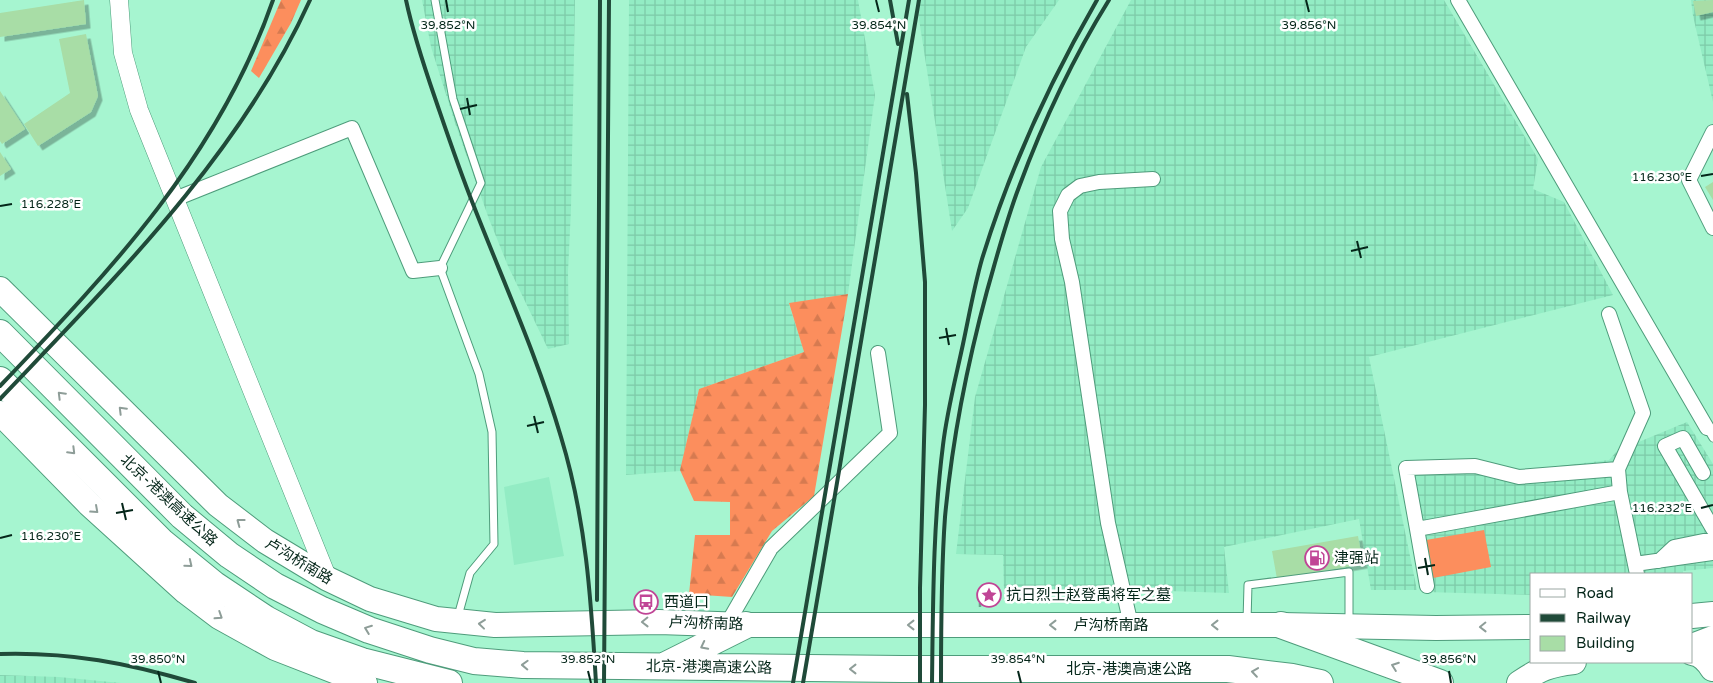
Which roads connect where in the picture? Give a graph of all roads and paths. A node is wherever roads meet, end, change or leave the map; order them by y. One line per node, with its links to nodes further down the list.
1 (119, 0): 6 (street)
2 (435, 0): 8 (lane)
3 (1458, 0): 15 (street)
4 (1713, 132): 7 (street)
5 (1153, 179): 33 (street)
6 (175, 199): 8 (street); 25 (street)
7 (1713, 228)
8 (440, 268): 31 (lane)
9 (0, 289): 25 (highway, 卢沟桥南路, one-way to 9)
10 (1609, 314): 16 (street)
11 (0, 333): 45 (highway, 北京-港澳高速公路, one-way to 11)
12 (878, 353): 32 (street)
13 (0, 380): 47 (highway, one-way to 47)
14 (0, 413): 47 (highway, one-way to 47)
15 (1711, 433)
16 (1618, 468): 18 (street); 19 (street)
17 (1703, 473): 20 (street)
18 (1620, 492): 19 (street); 24 (street)
19 (1417, 529): 26 (street)
20 (1713, 529)
21 (1713, 539): 23 (street)
22 (1713, 553): 23 (street)
23 (1659, 561): 24 (street)
24 (1636, 569)
25 (328, 579): 31 (highway, 卢沟桥南路)
26 (1427, 586)
27 (980, 609): 28 (path)
28 (995, 609)
29 (1713, 614): 30 (highway)
30 (1693, 616)
31 (456, 622): 32 (highway, 卢沟桥南路, one-way to 31)
32 (736, 624): 33 (highway, 卢沟桥南路, one-way to 32); 45 (highway, one-way to 45)
33 (1131, 625): 34 (highway, 卢沟桥南路, one-way to 33)
34 (1248, 625): 35 (highway, 卢沟桥南路); 36 (lane)
35 (1281, 625): 36 (highway, 卢沟桥南路); 51 (highway, one-way to 35)
36 (1349, 626): 37 (highway, 卢沟桥南路, one-way to 36)
37 (1530, 626)
38 (1713, 629): 39 (highway)
39 (1693, 635)
40 (1713, 638): 41 (highway)
41 (1693, 646)
42 (1693, 652): 46 (highway)
43 (1530, 662): 52 (highway)
44 (1564, 663): 53 (highway)
45 (662, 667): 50 (highway, 北京-港澳高速公路, one-way to 45)
46 (1713, 668)
47 (363, 672): 48 (highway); 49 (highway)
48 (398, 683)
49 (449, 683)
50 (1320, 683)
51 (1440, 683)
52 (1502, 683)
53 (1519, 683)

